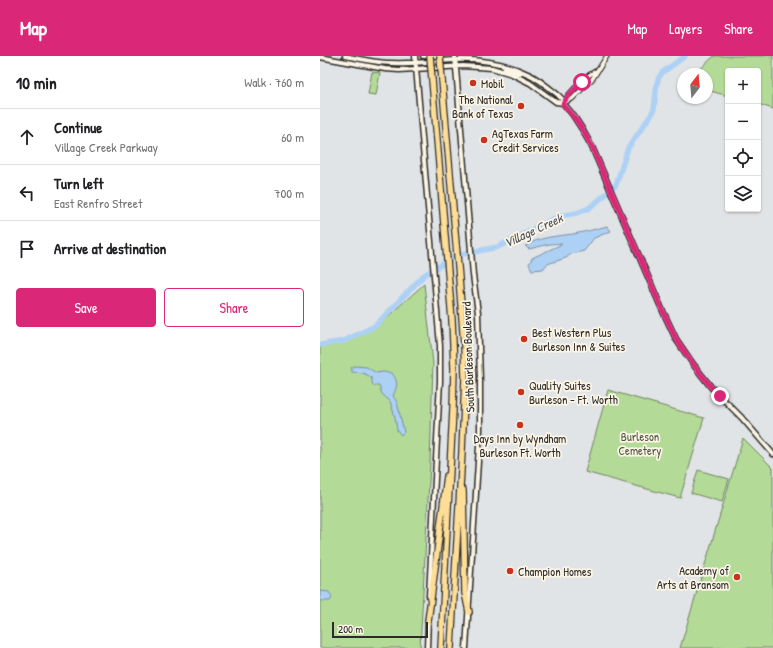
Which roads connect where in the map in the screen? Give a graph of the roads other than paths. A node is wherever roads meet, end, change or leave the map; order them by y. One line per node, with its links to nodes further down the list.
1 (345, 56): 9 (main road)
2 (415, 56): 9 (main road)
3 (423, 56): 4 (main road)
4 (429, 56): 15 (highway, bridge)
5 (440, 56): 16 (highway, bridge)
6 (607, 56): 14 (street)
7 (320, 57): 12 (main road)
8 (456, 58): 9 (main road); 10 (main road, South Burleson Boulevard); 13 (main road)
9 (415, 63): 12 (main road)
10 (457, 66): 11 (main road); 12 (main road); 18 (main road, South Burleson Boulevard)
11 (492, 68): 13 (main road); 14 (main road)
12 (416, 69): 19 (main road)
13 (520, 71): 14 (main road)
14 (563, 104): 17 (main road)
15 (452, 448): 19 (highway); 21 (highway)
16 (462, 452): 18 (highway); 22 (highway)
17 (773, 454)
18 (469, 612): 23 (main road, South Burleson Boulevard)
19 (428, 621): 20 (main road)
20 (427, 648)
21 (441, 648)
22 (451, 648)
23 (466, 648)

